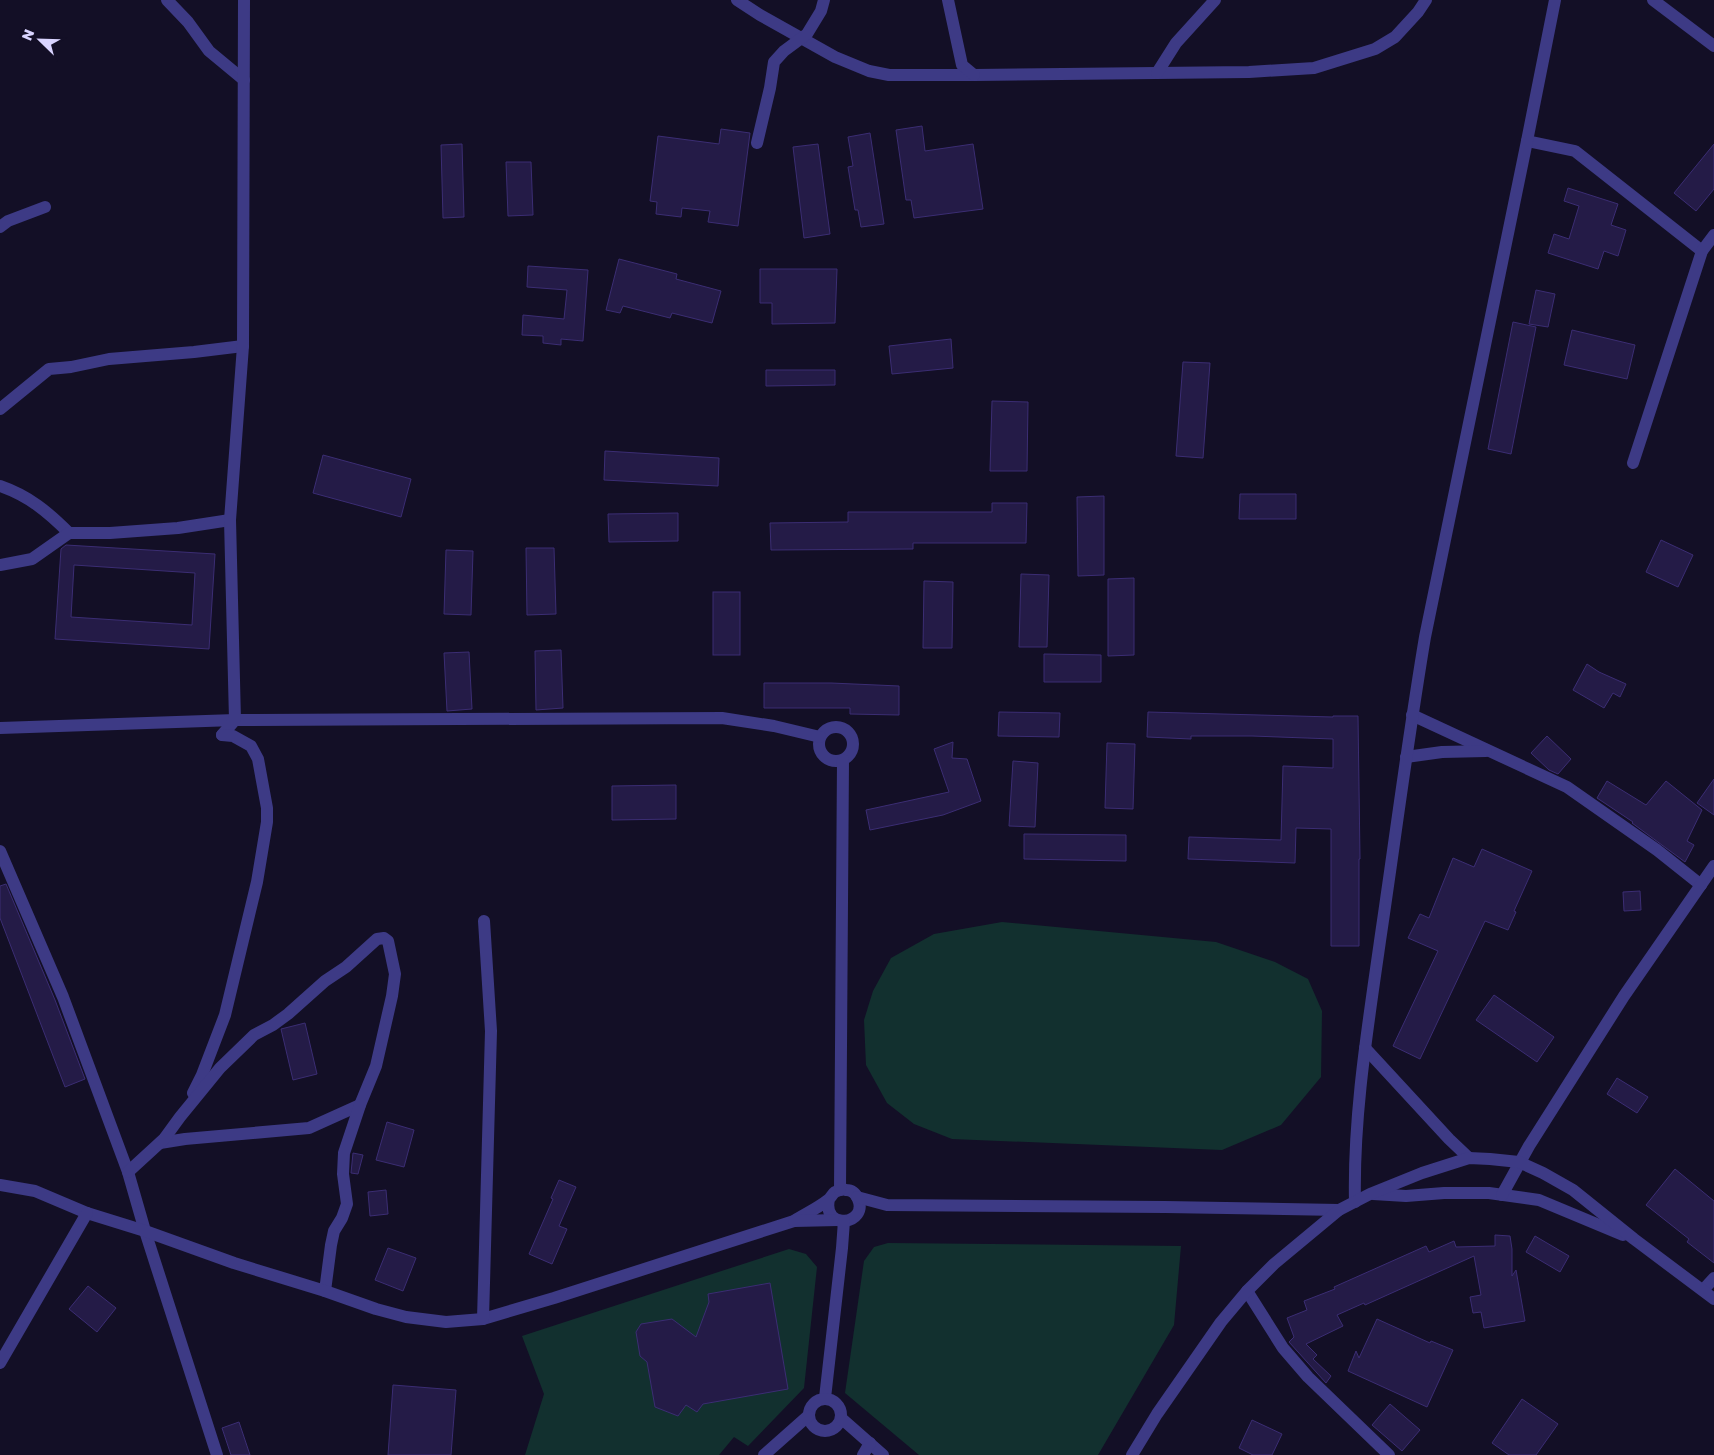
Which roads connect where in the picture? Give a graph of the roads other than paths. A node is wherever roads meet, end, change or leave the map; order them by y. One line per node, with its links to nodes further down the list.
1 (167, 0): 14 (street)
2 (244, 0): 14 (street)
3 (737, 0): 10 (street)
4 (824, 0): 10 (street)
5 (948, 0): 13 (street)
6 (1215, 0): 12 (street)
7 (1426, 0): 12 (street)
8 (1555, 0): 15 (street)
9 (1653, 0): 11 (street)
10 (800, 38): 13 (street); 16 (street)
11 (1714, 46)
12 (1157, 73): 13 (street)
13 (974, 76)
14 (244, 80): 21 (street)
15 (1527, 141): 20 (street); 28 (street)
16 (757, 143)
17 (44, 207): 18 (street)
18 (0, 227)
19 (1714, 235): 20 (street)
20 (1702, 251): 23 (street)
21 (242, 346): 22 (street); 25 (street)
22 (0, 408)
23 (1633, 462)
24 (0, 486): 26 (street)
25 (230, 520): 26 (street); 29 (street)
26 (69, 533): 27 (street)
27 (0, 565)
28 (1412, 715): 32 (street); 33 (street)
29 (235, 720): 30 (street); 31 (street); 41 (street)
30 (0, 728)
31 (820, 737): 34 (street); 34 (street)
32 (1491, 751): 33 (street); 37 (street)
33 (1406, 757): 39 (street)
34 (843, 760): 47 (street)
35 (0, 851): 45 (street)
36 (1714, 866): 37 (street)
37 (1701, 885): 44 (street)
38 (484, 921): 65 (street)
39 (1365, 1048): 43 (street); 52 (street)
40 (360, 1105): 41 (street); 42 (street); 62 (street)
41 (180, 1117): 42 (street)
42 (160, 1143): 45 (street)
43 (1469, 1158): 44 (street); 48 (street)
44 (1519, 1162): 49 (street); 59 (street)
45 (128, 1172): 58 (street)
46 (0, 1185): 55 (street)
47 (840, 1190): 50 (street); 51 (street)
48 (1370, 1194): 49 (street); 52 (street)
49 (1502, 1195): 59 (street)
50 (857, 1197): 53 (street); 56 (street)
51 (829, 1200): 56 (street); 57 (street)
52 (1355, 1202): 54 (street)
53 (887, 1205): 54 (street); 56 (street)
54 (1339, 1210): 63 (street)
55 (87, 1213): 58 (street); 66 (street)
56 (846, 1219): 57 (street); 67 (street)
57 (794, 1221): 65 (street)
58 (145, 1231): 62 (street); 71 (street)
59 (1634, 1239): 61 (street)
60 (1714, 1278): 61 (street)
61 (1703, 1290): 64 (street)
62 (325, 1291): 65 (street)
63 (1247, 1291): 75 (street); 76 (street)
64 (1714, 1299)
65 (483, 1318)
66 (0, 1363)
67 (825, 1398): 68 (street); 69 (street)
68 (808, 1416): 69 (street); 72 (street)
69 (841, 1418): 70 (street)
70 (870, 1443): 73 (street); 74 (street)
71 (217, 1455)
72 (764, 1455)
73 (864, 1455)
74 (883, 1455)
75 (1132, 1455)
76 (1389, 1455)

